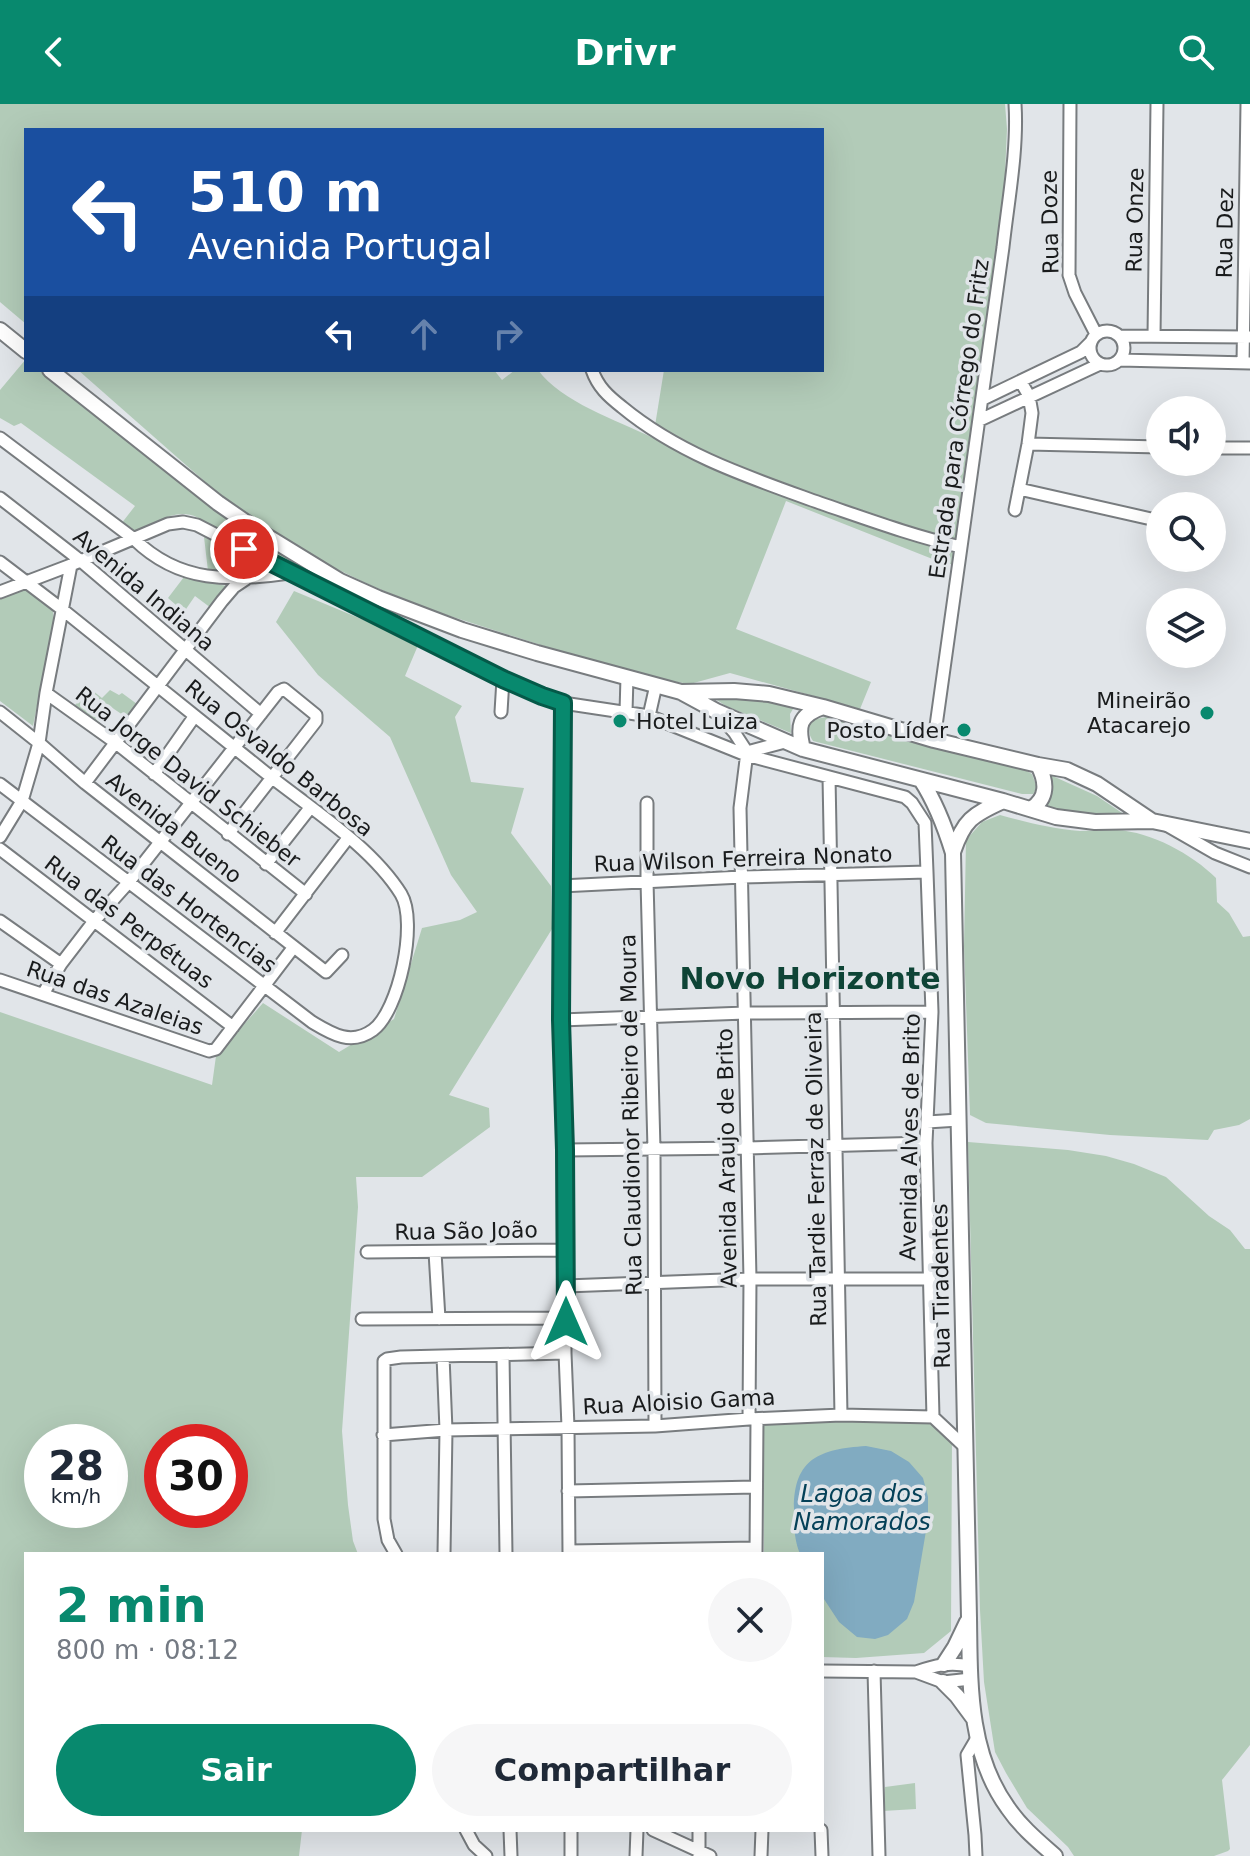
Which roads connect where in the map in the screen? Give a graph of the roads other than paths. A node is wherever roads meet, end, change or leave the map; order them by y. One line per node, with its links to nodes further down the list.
1 (1015, 104): 19 (street, Estrada para Córrego do Fritz)
2 (1070, 104): 10 (street, Rua Doze)
3 (1157, 104): 8 (street, Rua Onze)
4 (1247, 104): 5 (street, Rua Dez)
5 (1248, 282): 9 (street, Rua Dez)
6 (0, 330): 11 (main road)
7 (1119, 336): 8 (street); 10 (street); 12 (street)
8 (1154, 336): 9 (street)
9 (1247, 337): 13 (street, Rua Dez)
10 (1094, 338): 14 (street); 17 (street)
11 (24, 349)
12 (1119, 360): 13 (street); 14 (street)
13 (1246, 363)
14 (1100, 364): 18 (street)
15 (53, 372): 40 (main road)
16 (593, 372): 31 (street)
17 (1021, 382): 18 (street); 19 (street)
18 (1029, 396): 20 (street); 22 (street)
19 (983, 399): 20 (street, Estrada para Córrego do Fritz)
20 (980, 420): 31 (street, Estrada para Córrego do Fritz)
21 (0, 438): 30 (street)
22 (1028, 444): 23 (street); 26 (street)
23 (1146, 447)
24 (1226, 448): 25 (street)
25 (1250, 448)
26 (1019, 489): 28 (street); 29 (street)
27 (0, 498): 33 (street, Avenida Indiana)
28 (1015, 510)
29 (1146, 518)
30 (134, 539): 33 (street); 34 (street, Avenida Alves de Brito); 35 (street)
31 (961, 547): 55 (street, Estrada para Córrego do Fritz)
32 (0, 562): 36 (street, Rua Osvaldo Barbosa)
33 (76, 563): 36 (street); 38 (street); 39 (street, Avenida Indiana)
34 (290, 573): 35 (street); 41 (street, Avenida Alves de Brito)
35 (246, 579): 39 (street)
36 (26, 582): 37 (street); 38 (street, Rua Osvaldo Barbosa)
37 (0, 592)
38 (62, 609): 43 (street, Rua Osvaldo Barbosa); 45 (street)
39 (186, 650): 43 (street); 52 (street, Avenida Indiana)
40 (627, 677): 42 (main road); 51 (street)
41 (503, 679): 46 (street, Avenida Alves de Brito); 50 (street)
42 (656, 685): 44 (main road); 53 (street)
43 (157, 687): 54 (street, Rua Osvaldo Barbosa); 58 (street)
44 (681, 692): 47 (main road); 48 (main road)
45 (46, 693): 57 (street); 58 (street, Rua Jorge David Schieber)
46 (563, 703): 51 (street, Avenida Alves de Brito); 90 (street)
47 (823, 707): 55 (main road); 60 (main road)
48 (716, 711): 56 (main road); 61 (street)
49 (0, 712): 57 (street, Avenida Bueno)
50 (501, 712)
51 (626, 712): 53 (street, Avenida Alves de Brito)
52 (261, 714): 59 (street); 65 (street)
53 (649, 716): 61 (street, Avenida Alves de Brito)
54 (194, 717): 59 (street, Rua Osvaldo Barbosa); 63 (street)
55 (934, 740): 62 (main road)
56 (785, 742): 60 (main road); 61 (street)
57 (39, 743): 67 (street, Avenida Bueno); 69 (street)
58 (116, 743): 63 (street, Rua Jorge David Schieber); 67 (street)
59 (234, 748): 65 (street, Rua Osvaldo Barbosa); 72 (street)
60 (803, 749): 66 (main road)
61 (747, 754): 64 (street, Avenida Alves de Brito); 87 (street, Avenida Araujo de Brito)
62 (1038, 765): 74 (main road); 75 (main road)
63 (154, 774): 72 (street, Rua Jorge David Schieber)
64 (829, 777): 85 (street, Avenida Alves de Brito); 86 (street, Rua Tardie Ferraz de Oliveira)
65 (272, 778): 73 (street, Rua Osvaldo Barbosa); 76 (street)
66 (921, 780): 70 (main road); 82 (main road, Rua Tiradentes)
67 (85, 783): 80 (street, Avenida Bueno)
68 (0, 784): 69 (street, Rua das Hortencias)
69 (22, 801): 77 (street); 89 (street, Rua das Hortencias)
70 (1003, 801): 74 (main road); 82 (main road, Rua Tiradentes)
71 (647, 803): 88 (street, Rua Claudionor Ribeiro de Moura)
72 (190, 804): 76 (street, Rua Jorge David Schieber); 80 (street)
73 (310, 808): 78 (street, Rua Osvaldo Barbosa); 83 (street)
74 (1031, 809): 75 (main road)
75 (1158, 822): 79 (main road); 84 (street)
76 (228, 834): 83 (street, Rua Jorge David Schieber)
77 (0, 837)
78 (348, 838): 91 (street); 107 (street, Rua Osvaldo Barbosa)
79 (1250, 841)
80 (160, 842): 89 (street); 94 (street, Avenida Bueno)
81 (0, 849): 93 (street, Rua das Perpétuas)
82 (953, 853): 108 (main road, Rua Tiradentes)
83 (266, 864): 91 (street, Rua Jorge David Schieber)
84 (1250, 867)
85 (927, 872): 86 (street, Rua Wilson Ferreira Nonato); 102 (street, Avenida Alves de Brito)
86 (830, 874): 87 (street, Rua Wilson Ferreira Nonato); 101 (street, Rua Tardie Ferraz de Oliveira)
87 (742, 877): 88 (street, Rua Wilson Ferreira Nonato); 103 (street, Avenida Araujo de Brito)
88 (647, 881): 90 (street, Rua Wilson Ferreira Nonato); 104 (street, Rua Claudionor Ribeiro de Moura)
89 (128, 883): 93 (street); 99 (street, Rua das Hortencias)
90 (561, 886): 105 (street)
91 (306, 894): 94 (street)
92 (0, 921): 97 (street)
93 (94, 921): 97 (street); 106 (street, Rua das Perpétuas)
94 (275, 933): 95 (street, Avenida Bueno)
95 (293, 948): 96 (street, Avenida Bueno); 99 (street)
96 (342, 955)
97 (61, 964): 100 (street)
98 (0, 980): 100 (street, Rua das Azaleias)
99 (265, 986): 106 (street); 107 (street, Rua das Hortencias)
100 (43, 994): 106 (street, Rua das Azaleias)
101 (832, 1011): 102 (street); 103 (street); 111 (street, Rua Tardie Ferraz de Oliveira)
102 (932, 1012): 109 (street, Avenida Alves de Brito)
103 (745, 1013): 104 (street); 112 (street, Avenida Araujo de Brito)
104 (651, 1015): 105 (street); 113 (street, Rua Claudionor Ribeiro de Moura)
105 (561, 1020): 114 (street)
106 (233, 1027)
107 (361, 1037)
108 (959, 1120): 109 (street); 137 (main road, Rua Tiradentes)
109 (927, 1122): 110 (street, Avenida Alves de Brito)
110 (926, 1143): 111 (street); 119 (street, Avenida Alves de Brito)
111 (837, 1145): 112 (street); 120 (street, Rua Tardie Ferraz de Oliveira)
112 (748, 1148): 113 (street); 118 (street, Avenida Araujo de Brito)
113 (654, 1149): 114 (street); 121 (street, Rua Claudionor Ribeiro de Moura)
114 (565, 1150): 115 (street)
115 (566, 1250): 117 (street, Rua São João); 122 (street)
116 (367, 1252): 117 (street, Rua São João)
117 (435, 1252): 125 (street)
118 (750, 1279): 120 (street); 121 (street); 131 (street, Avenida Araujo de Brito)
119 (929, 1279): 120 (street); 130 (street, Avenida Alves de Brito)
120 (839, 1280): 129 (street, Rua Tardie Ferraz de Oliveira)
121 (654, 1282): 122 (street); 132 (street, Rua Claudionor Ribeiro de Moura)
122 (566, 1286): 123 (street)
123 (566, 1318): 125 (street); 126 (street)
124 (362, 1319): 125 (street)
125 (439, 1319)
126 (565, 1353): 127 (street); 133 (street)
127 (503, 1355): 128 (street); 134 (street)
128 (443, 1356): 135 (street); 136 (street)
129 (841, 1415): 130 (street, Rua Aloisio Gama); 131 (street, Rua Aloisio Gama)
130 (933, 1417): 137 (street)
131 (753, 1419): 132 (street, Rua Aloisio Gama); 138 (street, Avenida Araujo de Brito)
132 (655, 1426): 133 (street, Rua Aloisio Gama)
133 (568, 1427): 134 (street, Rua Aloisio Gama); 139 (street)
134 (504, 1429): 135 (street, Rua Aloisio Gama); 143 (street)
135 (446, 1430): 136 (street, Rua Aloisio Gama); 142 (street)
136 (383, 1435): 141 (street)
137 (965, 1447): 146 (main road, Rua Tiradentes)
138 (755, 1487): 139 (street); 140 (street, Avenida Araujo de Brito)
139 (568, 1491): 144 (street)
140 (756, 1551): 145 (street)
141 (395, 1552)
142 (444, 1552)
143 (506, 1552)
144 (569, 1552)
145 (635, 1552)
146 (969, 1618): 147 (main road); 151 (main road, Rua Tiradentes)
147 (944, 1664): 150 (street); 151 (street)
148 (824, 1671): 149 (street)
149 (874, 1671): 150 (street); 170 (street)
150 (916, 1672): 152 (street)
151 (971, 1673): 152 (street); 153 (main road, Rua Tiradentes)
152 (943, 1682): 153 (main road)
153 (974, 1719): 154 (main road, Rua Tiradentes)
154 (977, 1738): 171 (street); 172 (main road, Rua Tiradentes)
155 (467, 1832): 164 (street)
156 (510, 1832): 165 (street)
157 (571, 1832): 166 (street)
158 (637, 1832): 167 (street)
159 (657, 1832): 163 (street)
160 (699, 1832): 163 (street)
161 (762, 1832): 168 (street)
162 (821, 1832): 169 (street)
163 (703, 1854)
164 (486, 1856)
165 (511, 1856)
166 (571, 1856)
167 (636, 1856)
168 (761, 1856)
169 (822, 1856)
170 (879, 1856)
171 (976, 1856)
172 (1055, 1856)

